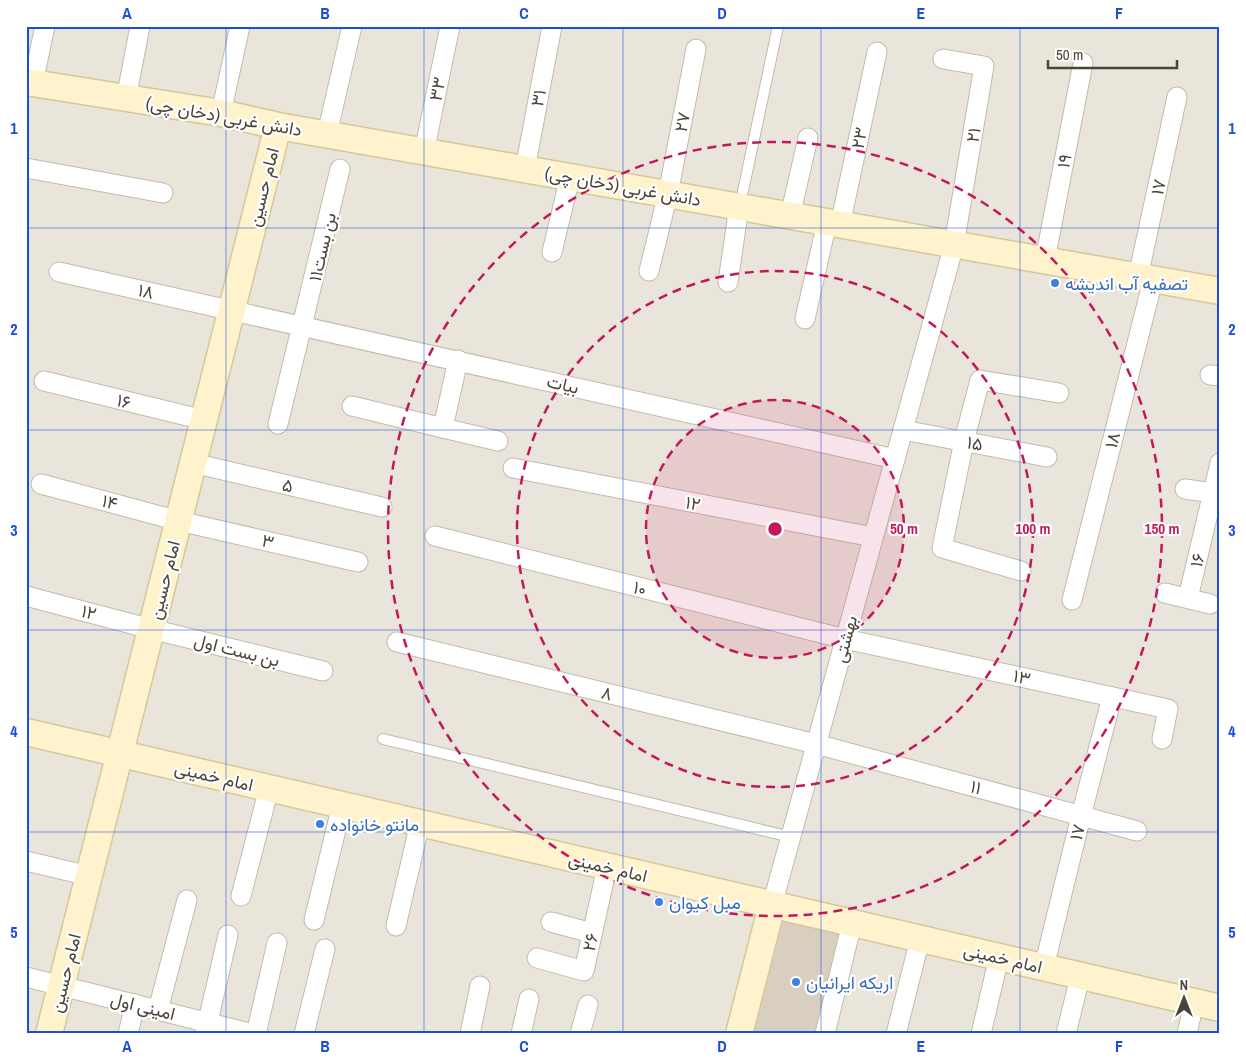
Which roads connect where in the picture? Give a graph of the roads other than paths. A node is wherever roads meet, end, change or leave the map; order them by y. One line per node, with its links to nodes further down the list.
1 (44, 26): 12 (street)
2 (140, 26): 14 (street)
3 (240, 26): 15 (street)
4 (352, 26): 17 (street)
5 (450, 26): 19 (street, ۳۳)
6 (552, 26): 22 (street, ۳۱)
7 (778, 26): 26 (lane)
8 (696, 49): 25 (street, ۲۷)
9 (877, 52): 28 (street, ۲۳)
10 (944, 59): 29 (street, ۲۱)
11 (1083, 63): 31 (street, ۱۹)
12 (30, 82): 14 (street, دانش غربی (دخان چی))
13 (1177, 97): 34 (street, ۱۷)
14 (126, 99): 15 (street, دانش غربی (دخان چی))
15 (221, 113): 16 (street, دانش غربی (دخان چی))
16 (278, 126): 17 (street, دانش غربی (دخان چی)); 37 (street, امام حسین)
17 (327, 134): 19 (street, دانش غربی (دخان چی))
18 (808, 138): 27 (street)
19 (424, 152): 22 (street, دانش غربی (دخان چی))
20 (26, 168): 24 (street)
21 (340, 169): 39 (street, بن بست۱۱)
22 (525, 169): 23 (street, دانش غربی (دخان چی))
23 (570, 177): 25 (street, دانش غربی (دخان چی)); 30 (street)
24 (163, 193)
25 (668, 194): 26 (street, دانش غربی (دخان چی)); 32 (street)
26 (741, 199): 27 (street, دانش غربی (دخان چی)); 35 (street)
27 (790, 216): 28 (street, دانش غربی (دخان چی))
28 (834, 223): 29 (street, دانش غربی (دخان چی)); 38 (street, ۲۳)
29 (954, 245): 31 (street, دانش غربی (دخان چی)); 47 (street, بهشتی)
30 (552, 252)
31 (1045, 260): 34 (street, دانش غربی (دخان چی))
32 (649, 271)
33 (60, 272): 37 (street, ۱۸)
34 (1146, 278): 36 (street, دانش غربی (دخان چی)); 67 (street, ۱۸)
35 (728, 282)
36 (1220, 291)
37 (232, 309): 39 (street, بیات); 44 (street, امام حسین)
38 (806, 319)
39 (304, 326): 40 (street, بیات); 45 (street, بن بست۱۱)
40 (458, 360): 46 (street); 51 (street, بیات)
41 (44, 382): 44 (street, ۱۶)
42 (1059, 393): 49 (street)
43 (352, 406): 46 (street)
44 (204, 420): 52 (street, امام حسین)
45 (278, 424)
46 (443, 428): 48 (street)
47 (903, 430): 49 (street, ۱۵); 51 (street, بهشتی)
48 (498, 441)
49 (964, 441): 50 (street, ۱۵); 63 (street)
50 (1047, 457)
51 (895, 459): 61 (street, بهشتی)
52 (193, 463): 58 (street, ۵); 59 (street, امام حسین)
53 (1220, 463): 57 (street, ۱۶)
54 (513, 468): 61 (street, ۱۲)
55 (41, 484): 59 (street, ۱۴)
56 (1185, 489): 57 (street)
57 (1216, 494): 66 (street, ۱۶)
58 (382, 506)
59 (178, 521): 62 (street, ۳); 69 (street, امام حسین)
60 (435, 536): 70 (street, ۱۰)
61 (873, 538): 70 (street, بهشتی)
62 (358, 562)
63 (1021, 571)
64 (1165, 593): 66 (street)
65 (26, 596): 69 (street, ۱۲)
66 (1188, 598): 68 (street)
67 (1072, 600)
68 (1210, 604)
69 (151, 629): 72 (street, بن بست اول); 78 (street, امام حسین)
70 (845, 639): 73 (street, ۱۳); 77 (street, بهشتی)
71 (397, 642): 77 (street, ۸)
72 (323, 671)
73 (1112, 697): 76 (street, ۱۳); 81 (street, ۱۷)
74 (26, 732): 78 (street, امام خمینی)
75 (383, 739): 84 (lane)
76 (1162, 739)
77 (816, 744): 81 (street, ۱۱); 84 (street, بهشتی)
78 (120, 754): 79 (street, امام خمینی); 87 (street, امام حسین)
79 (269, 788): 80 (street, امام خمینی); 88 (street)
80 (342, 805): 82 (street, امام خمینی); 91 (street)
81 (1081, 816): 83 (street, ۱۱); 102 (street, ۱۷)
82 (420, 823): 86 (street, امام خمینی); 94 (street)
83 (1137, 831)
84 (790, 837): 90 (street, بهشتی)
85 (26, 862): 87 (street)
86 (607, 867): 90 (street, امام خمینی); 95 (street, ۲۶)
87 (89, 876): 105 (street, امام حسین)
88 (241, 896)
89 (187, 900): 112 (street)
90 (772, 905): 93 (street, امام خمینی); 121 (street, بهشتی)
91 (314, 920)
92 (550, 922): 95 (street)
93 (852, 923): 97 (street, امام خمینی); 122 (street)
94 (396, 926)
95 (592, 933): 101 (street, ۲۶)
96 (228, 935): 113 (street)
97 (920, 939): 100 (street, امام خمینی); 123 (street)
98 (277, 943): 116 (street)
99 (325, 949): 117 (street)
100 (999, 957): 102 (street, امام خمینی); 124 (street)
101 (537, 958)
102 (1044, 967): 103 (street, امام خمینی)
103 (1080, 976): 108 (street, امام خمینی); 125 (street)
104 (26, 977): 105 (street)
105 (62, 985): 109 (street, امینی اول); 114 (street, امام حسین)
106 (480, 986): 118 (street)
107 (530, 999): 119 (street)
108 (1194, 1002): 111 (street, امام خمینی); 126 (street)
109 (135, 1004): 112 (street, امینی اول); 115 (street)
110 (588, 1005): 120 (street)
111 (1220, 1008)
112 (158, 1010): 113 (street, امینی اول)
113 (207, 1028): 116 (street, امینی اول)
114 (50, 1034)
115 (128, 1034)
116 (254, 1034)
117 (304, 1034)
118 (470, 1034)
119 (521, 1034)
120 (580, 1034)
121 (739, 1034)
122 (825, 1034)
123 (896, 1034)
124 (980, 1034)
125 (1066, 1034)
126 (1187, 1034)

